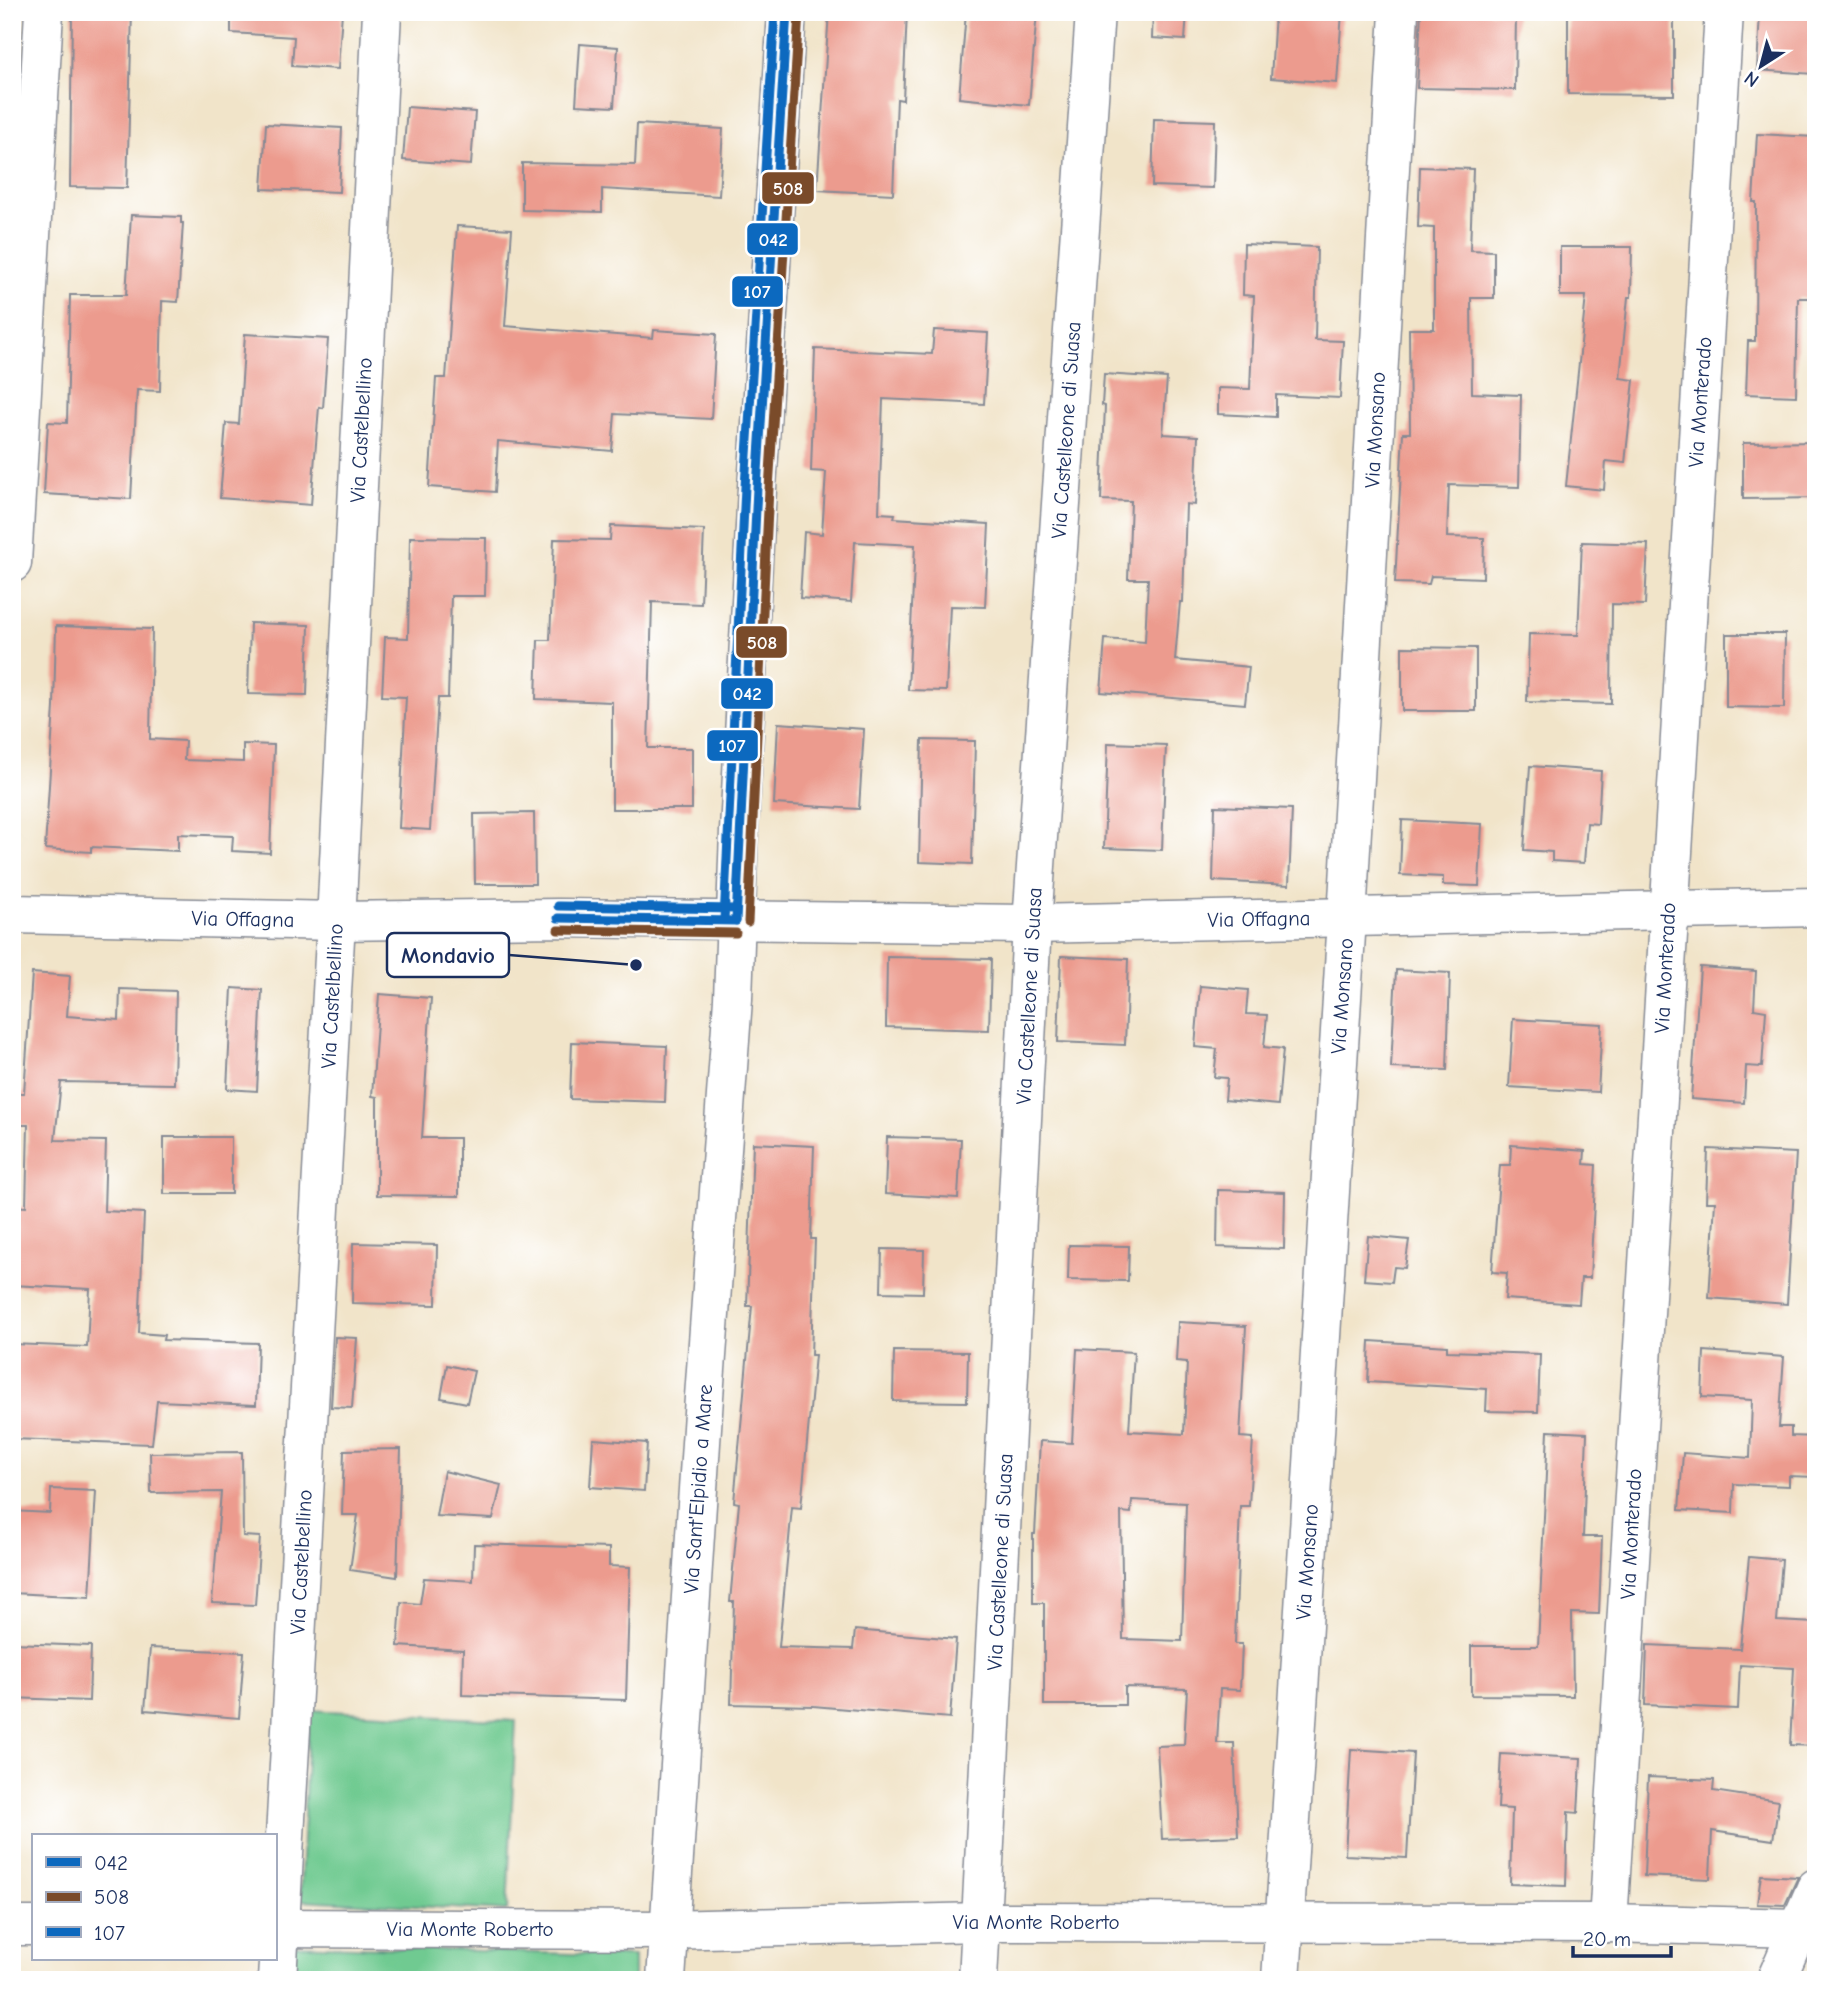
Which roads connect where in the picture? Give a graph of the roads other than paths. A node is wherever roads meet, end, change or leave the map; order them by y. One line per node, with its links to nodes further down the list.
1 (44, 12): 7 (street)
2 (382, 12): 12 (street, Via Castelbellino)
3 (787, 12): 13 (street, Via Sant'Elpidio a Mare)
4 (1095, 12): 14 (street, Via Castelleone di Suasa)
5 (1399, 12): 11 (street, Via Monsano)
6 (1724, 12): 9 (street, Via Monterado)
7 (12, 563)
8 (1816, 906): 9 (street, Via Offagna)
9 (1668, 909): 11 (street, Via Offagna); 18 (street, Via Monterado)
10 (12, 914): 12 (street, Via Offagna)
11 (1347, 918): 14 (street, Via Offagna); 17 (street, Via Monsano)
12 (336, 921): 13 (street, Via Offagna); 21 (street, Via Castelbellino)
13 (736, 921): 14 (street, Via Offagna); 23 (street, Via Sant'Elpidio a Mare)
14 (1032, 924): 16 (street, Via Castelleone di Suasa)
15 (1816, 1888): 22 (street)
16 (981, 1922): 17 (street, Via Monte Roberto); 23 (street, Via Monte Roberto); 26 (street, Via Castelleone di Suasa)
17 (1285, 1922): 18 (street, Via Monte Roberto); 27 (street, Via Monsano)
18 (1608, 1923): 22 (street, Via Monte Roberto)
19 (12, 1926): 20 (street)
20 (32, 1926)
21 (278, 1928): 23 (street, Via Monte Roberto); 24 (street, Via Castelbellino)
22 (1798, 1928): 28 (street)
23 (667, 1930): 25 (street, Via Sant'Elpidio a Mare)
24 (277, 1980)
25 (666, 1980)
26 (978, 1980)
27 (1281, 1980)
28 (1776, 1980)

